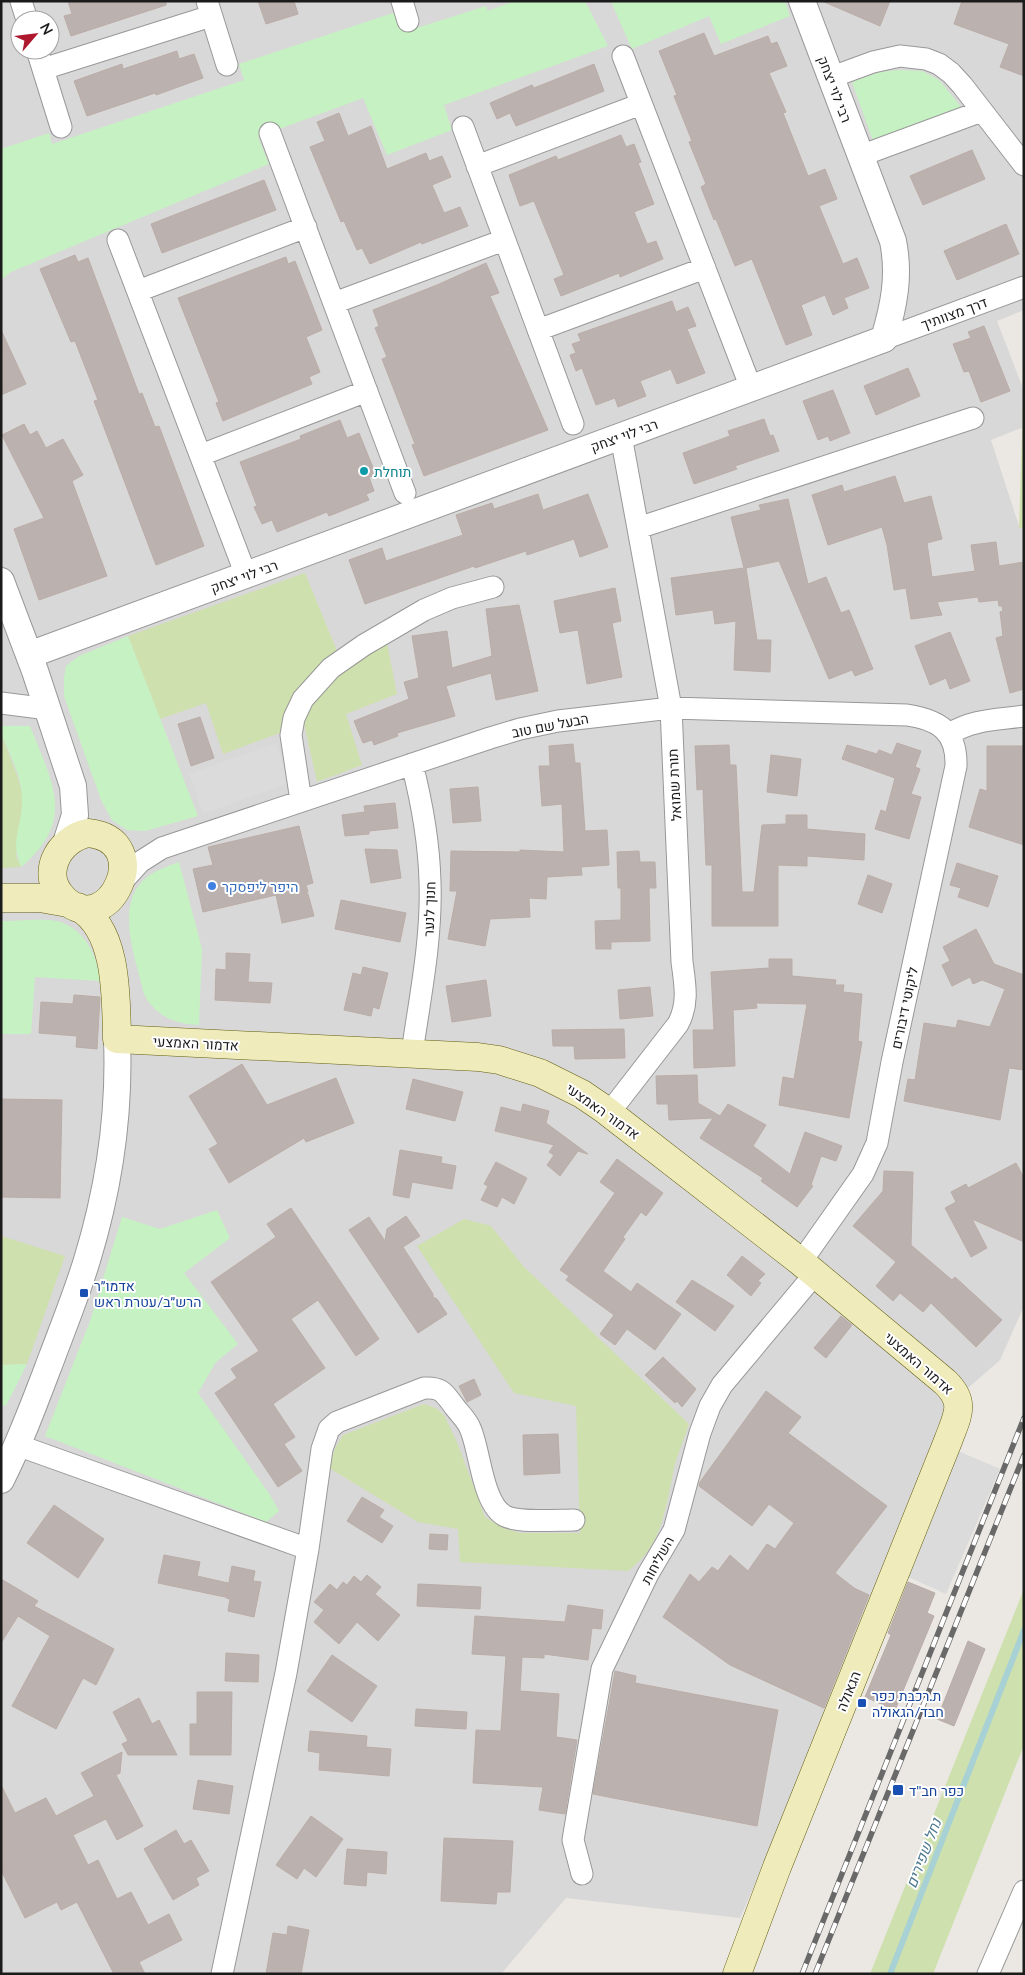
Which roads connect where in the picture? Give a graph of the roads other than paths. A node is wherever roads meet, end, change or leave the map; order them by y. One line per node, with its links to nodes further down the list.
1 (802, 1): 13 (street, רבי לוי יצחק)
2 (209, 9): 3 (street); 6 (street)
3 (60, 53)
4 (623, 56): 8 (street)
5 (40, 60): 10 (street)
6 (227, 65)
7 (842, 73): 9 (street)
8 (641, 104): 15 (street); 19 (street)
9 (982, 111): 13 (street); 14 (street)
10 (61, 127)
11 (463, 127): 15 (street)
12 (270, 133): 16 (street)
13 (860, 156): 24 (street, רבי לוי יצחק)
14 (1024, 165)
15 (477, 166): 18 (street)
16 (306, 228): 21 (street); 22 (street)
17 (118, 240): 21 (street)
18 (504, 240): 22 (street); 23 (street)
19 (704, 268): 23 (street); 25 (street)
20 (1024, 287): 24 (street, דרך מצוותיך)
21 (138, 291): 30 (street)
22 (334, 303): 26 (street)
23 (538, 330): 28 (street)
24 (884, 339): 25 (street, רבי לוי יצחק)
25 (751, 388): 29 (street, רבי לוי יצחק)
26 (367, 391): 30 (street); 31 (street)
27 (973, 418): 32 (street)
28 (573, 424)
29 (621, 436): 32 (street, תורת שמואל); 33 (street, רבי לוי יצחק)
30 (200, 455): 33 (street)
31 (405, 493)
32 (638, 528): 38 (street, תורת שמואל)
33 (246, 575): 36 (street, רבי לוי יצחק)
34 (1, 581): 36 (street)
35 (493, 587): 44 (street)
36 (29, 655): 39 (street)
37 (1, 704): 39 (street)
38 (671, 708): 41 (street, הבעל שם טוב); 42 (street, הבעל שם טוב); 54 (street, תורת שמואל)
39 (48, 710): 43 (street)
40 (1024, 716): 41 (street)
41 (949, 734): 55 (street, ליקוטי דיבורים)
42 (412, 764): 44 (street, הבעל שם טוב); 53 (street, חנוך לנער)
43 (73, 786): 45 (street); 47 (street)
44 (301, 802): 46 (street, הבעל שם טוב)
45 (111, 842): 46 (street, הבעל שם טוב); 47 (main road); 48 (main road)
46 (162, 848): 48 (street, הבעל שם טוב)
47 (61, 852): 49 (main road); 50 (main road)
48 (119, 887): 50 (main road); 51 (main road)
49 (2, 898): 50 (main road)
50 (73, 905): 51 (main road)
51 (108, 947): 52 (main road)
52 (117, 1038): 53 (main road, אדמור האמצעי); 57 (street)
53 (412, 1054): 54 (main road, אדמור האמצעי)
54 (609, 1113): 55 (main road, אדמור האמצעי)
55 (807, 1268): 56 (main road, אדמור האמצעי); 61 (street, השליחות)
56 (960, 1410): 64 (main road, הגאולה)
57 (17, 1445): 58 (street); 60 (street)
58 (1, 1480)
59 (574, 1520): 60 (street)
60 (308, 1549): 63 (street)
61 (582, 1874)
62 (1024, 1892): 65 (street)
63 (222, 1974)
64 (737, 1974)
65 (988, 1974)

